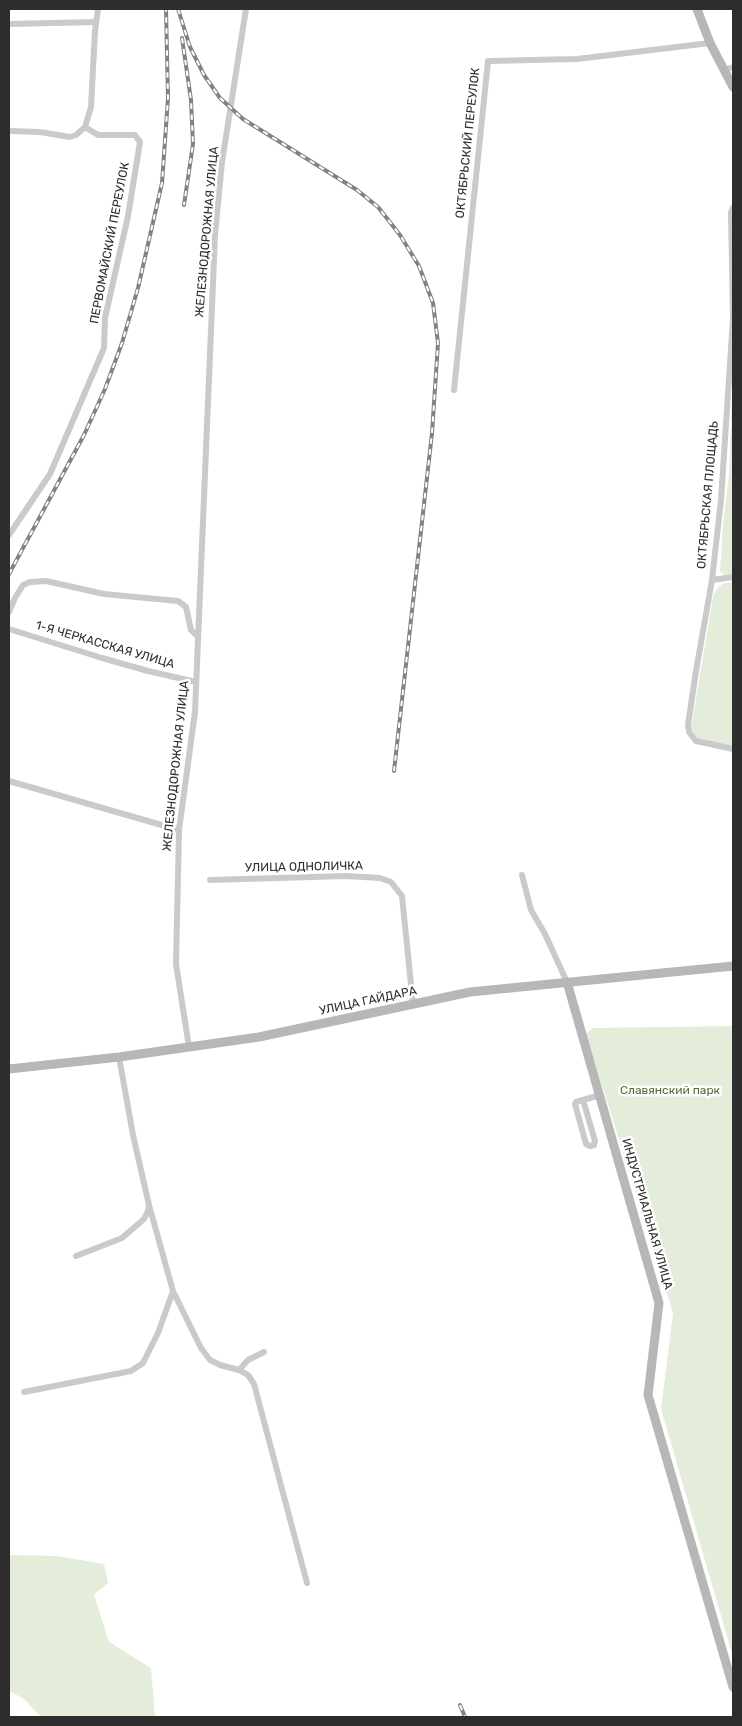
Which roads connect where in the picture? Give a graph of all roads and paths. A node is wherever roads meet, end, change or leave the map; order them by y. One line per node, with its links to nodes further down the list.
1 (98, 9): 4 (street)
2 (246, 9): 19 (street, ЖЕЛЕЗНОДОРОЖНАЯ УЛИЦА)
3 (697, 9): 6 (street)
4 (96, 22): 5 (street); 10 (street)
5 (9, 24)
6 (710, 43): 8 (street); 13 (street, ОКТЯБРЬСКИЙ ПЕРЕУЛОК)
7 (733, 67): 8 (street)
8 (724, 70): 9 (street)
9 (733, 87)
10 (85, 127): 11 (street); 14 (street, ПЕРВОМАЙСКИЙ ПЕРЕУЛОК)
11 (9, 131)
12 (733, 208): 16 (street, ОКТЯБРЬСКАЯ ПЛОЩАДЬ)
13 (454, 390)
14 (9, 535)
15 (733, 577): 16 (street)
16 (712, 580): 21 (street, ОКТЯБРЬСКАЯ ПЛОЩАДЬ)
17 (9, 612): 19 (street)
18 (9, 628): 20 (street, 1-Я ЧЕРКАССКАЯ УЛИЦА)
19 (197, 636): 20 (street, ЖЕЛЕЗНОДОРОЖНАЯ УЛИЦА)
20 (196, 682): 23 (street, ЖЕЛЕЗНОДОРОЖНАЯ УЛИЦА)
21 (733, 749)
22 (9, 781): 23 (street)
23 (179, 830): 29 (street, ЖЕЛЕЗНОДОРОЖНАЯ УЛИЦА)
24 (522, 875): 27 (street)
25 (210, 880): 28 (street, УЛИЦА ОДНОЛИЧКА)
26 (733, 966): 27 (street, УЛИЦА ГАЙДАРА)
27 (567, 982): 28 (street, УЛИЦА ГАЙДАРА); 32 (street, ИНДУСТРИАЛЬНАЯ УЛИЦА)
28 (413, 1004): 29 (street, УЛИЦА ГАЙДАРА)
29 (189, 1048): 30 (street, УЛИЦА ГАЙДАРА)
30 (119, 1057): 31 (street, УЛИЦА ГАЙДАРА); 34 (street)
31 (9, 1069)
32 (600, 1095): 33 (street); 41 (street, ИНДУСТРИАЛЬНАЯ УЛИЦА)
33 (583, 1100): 33 (street)
34 (149, 1205): 35 (street); 36 (street)
35 (76, 1256)
36 (173, 1291): 38 (street); 39 (street)
37 (264, 1352): 38 (street)
38 (239, 1370): 40 (street)
39 (24, 1392)
40 (308, 1583)
41 (733, 1687)

